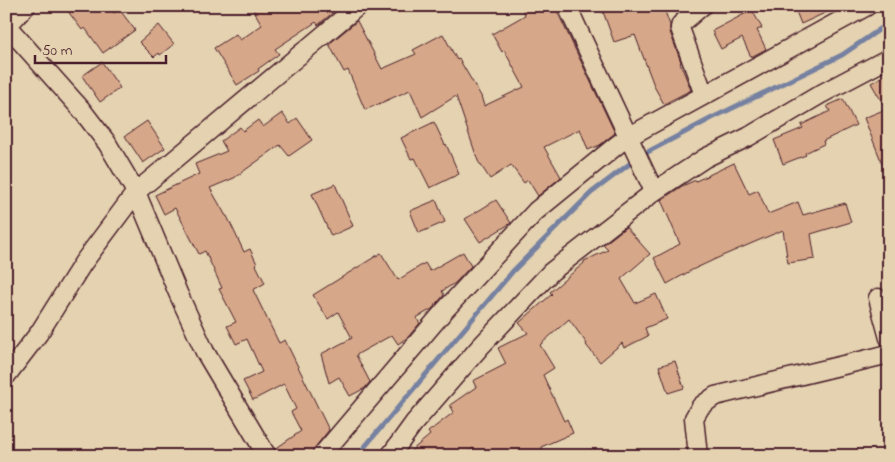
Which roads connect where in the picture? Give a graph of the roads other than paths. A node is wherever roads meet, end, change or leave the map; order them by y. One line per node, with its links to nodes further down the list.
1 (26, 6): 6 (street)
2 (358, 6): 11 (street)
3 (567, 6): 9 (street)
4 (702, 6): 8 (street)
5 (867, 6): 8 (street)
6 (7, 26): 11 (street)
7 (889, 58): 10 (street)
8 (704, 95): 9 (street)
9 (630, 141): 10 (street); 17 (street)
10 (652, 187): 18 (street)
11 (136, 192): 15 (street); 16 (street)
12 (878, 298): 13 (street)
13 (889, 338)
14 (889, 354): 19 (street)
15 (6, 376)
16 (267, 456)
17 (321, 456)
18 (390, 456)
19 (698, 456)

